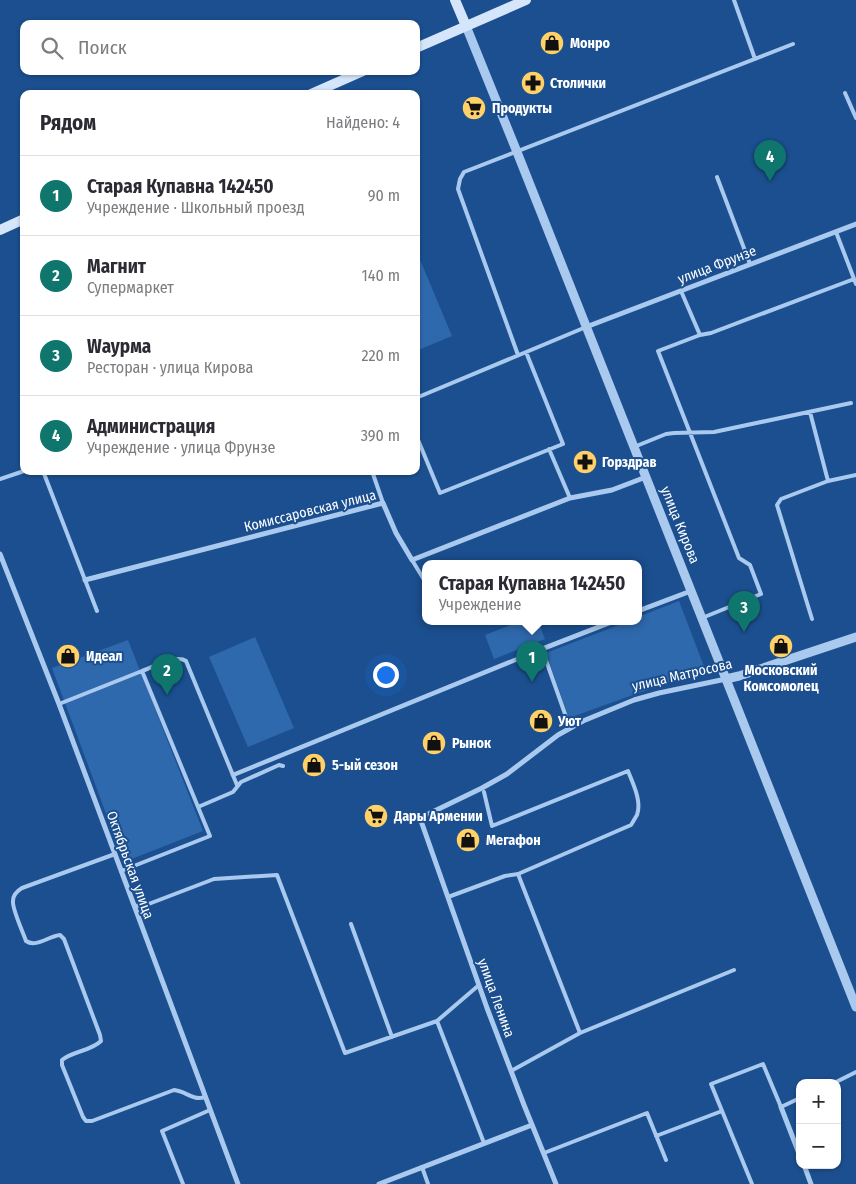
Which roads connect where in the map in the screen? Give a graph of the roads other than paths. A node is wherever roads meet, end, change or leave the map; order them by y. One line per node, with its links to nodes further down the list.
1 (455, 0): 4 (main road)
2 (526, 0): 4 (main road)
3 (734, 0): 7 (lane)
4 (466, 26): 6 (main road); 12 (street, улица Кирова)
5 (792, 44): 7 (lane)
6 (420, 46)
7 (755, 59): 12 (lane)
8 (354, 75): 9 (main road)
9 (320, 90)
10 (845, 93): 11 (lane)
11 (856, 118)
12 (517, 152): 21 (street, улица Кирова); 24 (lane)
13 (717, 177): 18 (lane)
14 (20, 221): 16 (main road)
15 (856, 224): 17 (street, улица Фрунзе)
16 (0, 230)
17 (836, 232): 18 (street, улица Фрунзе); 19 (lane)
18 (750, 264): 20 (street, улица Фрунзе)
19 (855, 281): 22 (lane)
20 (681, 290): 21 (street, улица Фрунзе); 22 (lane)
21 (586, 327): 23 (lane); 30 (street, улица Кирова)
22 (700, 335): 28 (lane)
23 (526, 352): 24 (lane); 31 (lane)
24 (518, 355): 25 (lane)
25 (420, 396)
26 (851, 404): 27 (lane)
27 (810, 412): 28 (lane); 38 (lane)
28 (690, 432): 30 (lane); 48 (lane)
29 (420, 445): 31 (lane)
30 (634, 447): 36 (street, улица Кирова)
31 (549, 449): 39 (lane)
32 (20, 472): 37 (lane)
33 (45, 475): 44 (lane)
34 (373, 475): 40 (lane)
35 (856, 475): 38 (lane)
36 (646, 477): 39 (street); 45 (street, улица Кирова)
37 (0, 479)
38 (828, 481): 49 (lane)
39 (570, 498): 42 (street)
40 (383, 503): 42 (street, Комиссаровская улица); 44 (street, Комиссаровская улица)
41 (0, 554): 55 (street, Октябрьская улица)
42 (412, 560): 43 (lane)
43 (422, 576)
44 (85, 580): 47 (lane)
45 (691, 591): 46 (street); 48 (street, улица Кирова)
46 (642, 610)
47 (97, 611)
48 (702, 618): 54 (street, улица Кирова)
49 (812, 619)
50 (604, 625): 52 (street)
51 (856, 637): 54 (street, улица Матросова)
52 (542, 649): 56 (lane); 58 (street)
53 (142, 671): 55 (lane); 58 (lane); 61 (lane)
54 (726, 679): 56 (street, улица Матросова); 71 (street, улица Кирова)
55 (59, 704): 63 (street, Октябрьская улица)
56 (570, 728): 62 (street, улица Матросова)
57 (283, 766): 59 (lane)
58 (233, 775): 59 (lane)
59 (237, 785): 61 (lane)
60 (484, 792): 65 (lane)
61 (198, 807): 64 (lane)
62 (420, 818): 66 (street, улица Ленина)
63 (115, 854): 64 (street, Октябрьская улица); 78 (lane)
64 (121, 871): 67 (street, Октябрьская улица)
65 (518, 874): 66 (lane); 73 (lane)
66 (448, 896): 70 (street, улица Ленина)
67 (134, 906): 74 (lane); 78 (street, Октябрьская улица)
68 (351, 924): 74 (lane)
69 (734, 970): 73 (lane)
70 (479, 986): 72 (lane); 75 (street, улица Ленина)
71 (856, 1006)
72 (437, 1021): 74 (lane); 85 (lane)
73 (580, 1033): 75 (lane)
74 (392, 1036)
75 (511, 1070): 83 (street, улица Ленина)
76 (856, 1072): 77 (lane)
77 (841, 1080)
78 (205, 1097): 81 (street, Октябрьская улица)
79 (796, 1100): 80 (lane)
80 (781, 1107): 82 (lane); 86 (street)
81 (210, 1110): 91 (lane); 92 (street, Октябрьская улица)
82 (722, 1110): 84 (lane); 96 (lane)
83 (532, 1125): 85 (street); 87 (street, улица Ленина)
84 (656, 1136): 87 (lane); 88 (lane)
85 (484, 1143): 89 (street)
86 (796, 1146)
87 (544, 1153): 95 (street, улица Ленина)
88 (666, 1160)
89 (422, 1167): 93 (street); 94 (lane)
90 (805, 1169): 97 (street)
91 (183, 1184)
92 (238, 1184)
93 (379, 1184)
94 (428, 1184)
95 (556, 1184)
96 (752, 1184)
97 (811, 1184)

